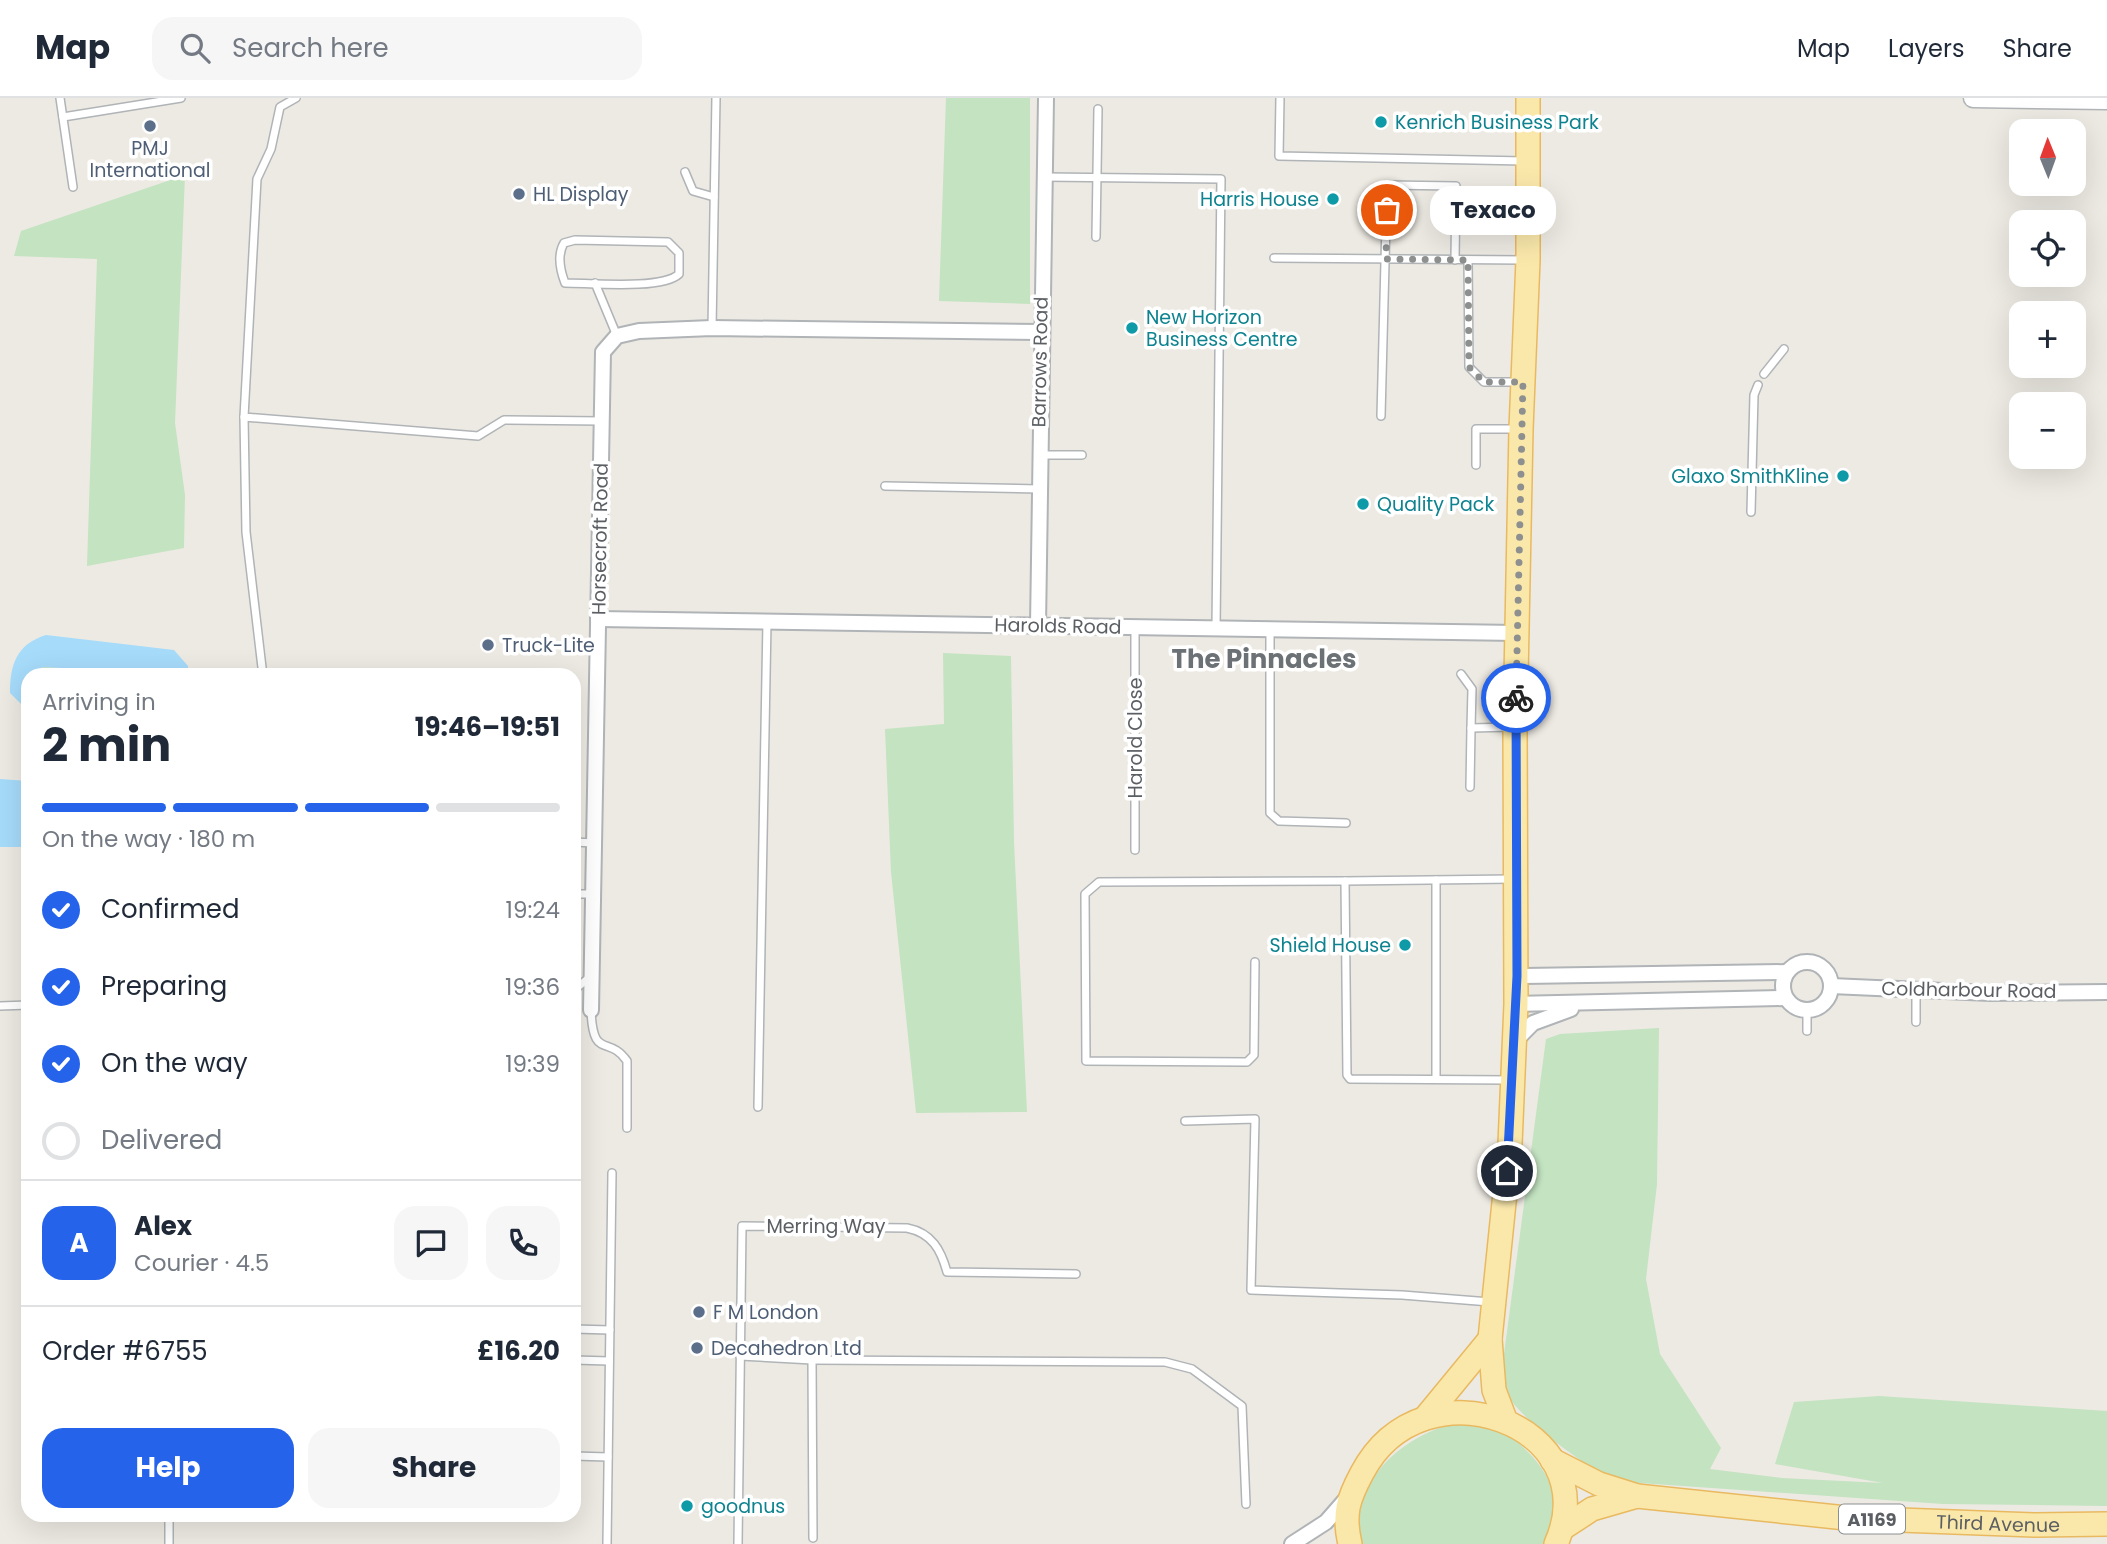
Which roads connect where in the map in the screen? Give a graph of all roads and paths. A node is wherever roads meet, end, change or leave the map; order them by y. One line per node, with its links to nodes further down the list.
1 (60, 98): 11 (lane)
2 (181, 98): 11 (lane)
3 (296, 98): 33 (lane)
4 (716, 98): 17 (lane)
5 (1046, 98): 14 (street, Barrows Road)
6 (1280, 98): 12 (lane)
7 (1528, 98): 12 (main road)
8 (1973, 98): 9 (street)
9 (2107, 100)
10 (1098, 109): 15 (lane)
11 (63, 117): 16 (lane)
12 (1528, 161): 23 (main road)
13 (685, 172): 17 (lane)
14 (1044, 177): 15 (lane); 26 (street, Barrows Road)
15 (1097, 178): 18 (lane); 46 (lane)
16 (73, 187)
17 (715, 197): 25 (lane)
18 (1096, 237)
19 (1274, 258): 20 (lane)
20 (1386, 259): 21 (lane); 21 (lane); 32 (lane)
21 (1455, 260): 22 (lane)
22 (1468, 260): 23 (lane); 30 (lane)
23 (1528, 260): 30 (main road)
24 (595, 283): 24 (lane); 27 (lane)
25 (712, 328): 26 (street); 27 (street)
26 (1040, 332): 36 (street, Barrows Road)
27 (617, 336): 34 (street, Horsecroft Road)
28 (1784, 349): 29 (lane)
29 (1764, 374)
30 (1523, 382): 35 (main road)
31 (1758, 385): 41 (lane)
32 (1381, 416)
33 (244, 417): 34 (lane); 49 (lane)
34 (602, 421): 42 (street, Horsecroft Road)
35 (1521, 429): 38 (lane); 48 (main road)
36 (1039, 455): 37 (lane); 40 (street, Barrows Road)
37 (1082, 456)
38 (1476, 465)
39 (885, 486): 40 (lane)
40 (1039, 489): 44 (street, Barrows Road)
41 (1751, 512)
42 (598, 619): 43 (street, Harolds Road); 56 (street, Horsecroft Road)
43 (767, 621): 44 (street, Harolds Road); 83 (lane)
44 (1038, 626): 45 (street, Harolds Road)
45 (1135, 627): 46 (street, Harolds Road); 57 (lane, Harold Close)
46 (1216, 628): 47 (street, Harolds Road)
47 (1270, 629): 48 (street, Harolds Road); 54 (lane)
48 (1517, 633): 51 (main road)
49 (262, 668)
50 (1461, 674): 52 (lane)
51 (1515, 727): 52 (lane); 58 (main road)
52 (1471, 728): 53 (lane)
53 (1470, 787)
54 (1346, 823)
55 (581, 842): 56 (lane)
56 (594, 843): 62 (street, Horsecroft Road)
57 (1135, 850)
58 (1517, 879): 59 (lane); 66 (main road)
59 (1436, 880): 60 (lane); 81 (lane)
60 (1345, 881): 63 (lane); 81 (lane)
61 (581, 894): 62 (lane)
62 (593, 894): 65 (street, Horsecroft Road)
63 (1255, 962)
64 (1787, 972): 66 (street); 68 (street); 71 (street)
65 (592, 975): 67 (lane); 76 (street, Horsecroft Road)
66 (1517, 976): 73 (main road)
67 (581, 984)
68 (1831, 986): 69 (street, Coldharbour Road); 77 (street)
69 (1916, 990): 70 (street, Coldharbour Road); 78 (lane)
70 (2107, 992)
71 (1785, 998): 72 (street); 77 (street)
72 (1596, 1002): 73 (street); 80 (street)
73 (1516, 1004): 80 (main road)
74 (21, 1005): 75 (lane)
75 (0, 1006)
76 (591, 1010): 85 (lane)
77 (1807, 1011): 79 (lane)
78 (1916, 1022)
79 (1807, 1031)
80 (1514, 1043): 82 (main road)
81 (1436, 1079): 82 (lane)
82 (1512, 1080): 88 (main road)
83 (758, 1107)
84 (1185, 1121): 88 (lane)
85 (627, 1128)
86 (612, 1173): 90 (lane)
87 (1076, 1273): 92 (lane, Merring Way)
88 (1494, 1303): 91 (main road)
89 (581, 1329): 90 (lane)
90 (610, 1330): 94 (lane)
91 (1490, 1339): 96 (main road); 97 (main road)
92 (740, 1356): 95 (lane); 110 (lane, Merring Way)
93 (581, 1360): 94 (lane)
94 (609, 1360): 99 (lane)
95 (812, 1360): 103 (lane); 107 (lane)
96 (1425, 1418): 97 (main road); 101 (main road)
97 (1505, 1419): 100 (main road)
98 (581, 1456): 99 (lane)
99 (608, 1457): 109 (lane)
100 (1552, 1460): 102 (main road, Third Avenue / A1169); 106 (main road)
101 (1349, 1496): 111 (street); 112 (main road)
102 (1637, 1496): 105 (main road, Third Avenue / A1169); 106 (main road, Third Avenue / A1169)
103 (1245, 1504)
104 (169, 1522): 108 (lane)
105 (2107, 1524)
106 (1560, 1536)
107 (813, 1538)
108 (169, 1544)
109 (607, 1544)
110 (738, 1544)
111 (1292, 1544)
112 (1350, 1544)

